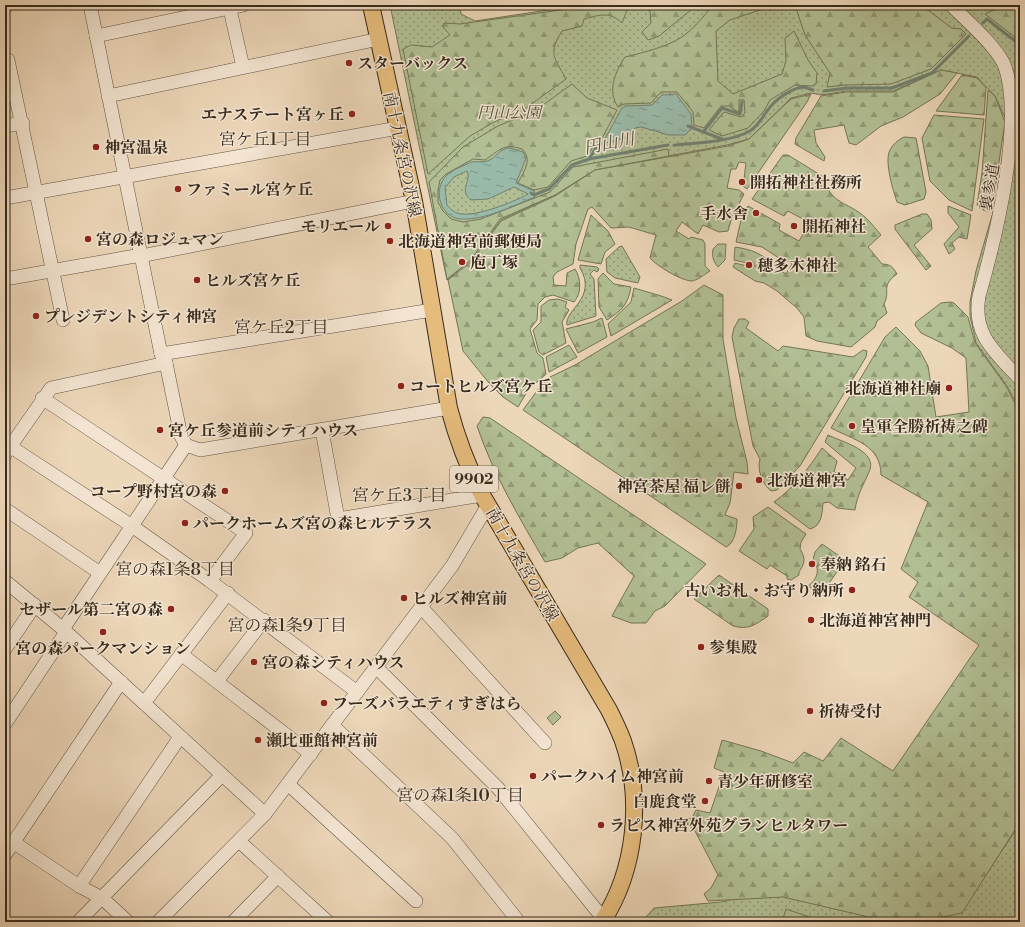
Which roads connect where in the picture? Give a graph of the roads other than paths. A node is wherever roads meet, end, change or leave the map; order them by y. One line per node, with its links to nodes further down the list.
1 (8, 5): 6 (street)
2 (90, 5): 8 (street)
3 (244, 5): 7 (street)
4 (371, 5): 9 (main road, 南十九条宮の沢線 / 9902)
5 (951, 5): 26 (street, 裏参道)
6 (5, 6)
7 (230, 6): 8 (street); 11 (street)
8 (96, 36): 12 (street)
9 (379, 39): 11 (street); 15 (main road, 南十九条宮の沢線 / 9902)
10 (5, 58): 13 (street)
11 (244, 67): 12 (street)
12 (108, 96): 16 (street)
13 (23, 123): 14 (street); 17 (street)
14 (5, 126)
15 (398, 128): 16 (street); 19 (main road, 南十九条宮の沢線 / 9902)
16 (125, 176): 17 (street); 20 (street)
17 (36, 192): 18 (street); 21 (street)
18 (5, 198)
19 (414, 201): 20 (street); 23 (main road, 南十九条宮の沢線 / 9902)
20 (141, 255): 21 (street); 25 (street)
21 (52, 270): 22 (street); 24 (street)
22 (5, 279)
23 (432, 310): 25 (street); 28 (main road, 南十九条宮の沢線 / 9902)
24 (63, 320)
25 (164, 358): 27 (street); 30 (street)
26 (1020, 379)
27 (42, 398): 31 (street); 32 (street)
28 (449, 408): 29 (street); 33 (main road, 南十九条宮の沢線 / 9902)
29 (322, 430): 30 (street); 33 (street)
30 (186, 445): 32 (street)
31 (7, 447): 35 (street)
32 (164, 477): 35 (street); 38 (street)
33 (485, 500): 41 (street); 66 (main road, 南十九条宮の沢線 / 9902)
34 (5, 509): 36 (street)
35 (132, 526): 36 (street); 38 (street)
36 (100, 573): 43 (street)
37 (5, 581): 40 (street)
38 (210, 581): 39 (street)
39 (228, 593): 42 (street); 45 (street)
40 (35, 605): 43 (street); 44 (street)
41 (421, 607): 46 (street); 54 (street)
42 (264, 620): 47 (street); 49 (street)
43 (64, 630): 48 (street); 51 (street)
44 (5, 649)
45 (181, 654): 47 (street); 50 (street)
46 (376, 667): 49 (street); 66 (street)
47 (216, 681): 55 (street)
48 (121, 682): 50 (street); 60 (street)
49 (357, 692): 52 (street)
50 (144, 703): 53 (street)
51 (5, 724)
52 (332, 725): 55 (street); 72 (street)
53 (180, 737): 56 (street); 63 (street)
54 (545, 743)
55 (311, 754): 57 (street)
56 (222, 775): 58 (street); 64 (street)
57 (288, 784): 58 (street); 65 (street)
58 (265, 814): 59 (street)
59 (239, 841): 62 (street); 69 (street)
60 (13, 842): 61 (street); 63 (street)
61 (5, 855)
62 (278, 876): 70 (street); 71 (street)
63 (79, 886): 64 (street)
64 (102, 898): 67 (street); 68 (street)
65 (416, 901)
66 (607, 921)
67 (78, 922)
68 (128, 922)
69 (158, 922)
70 (233, 922)
71 (328, 922)
72 (518, 922)

